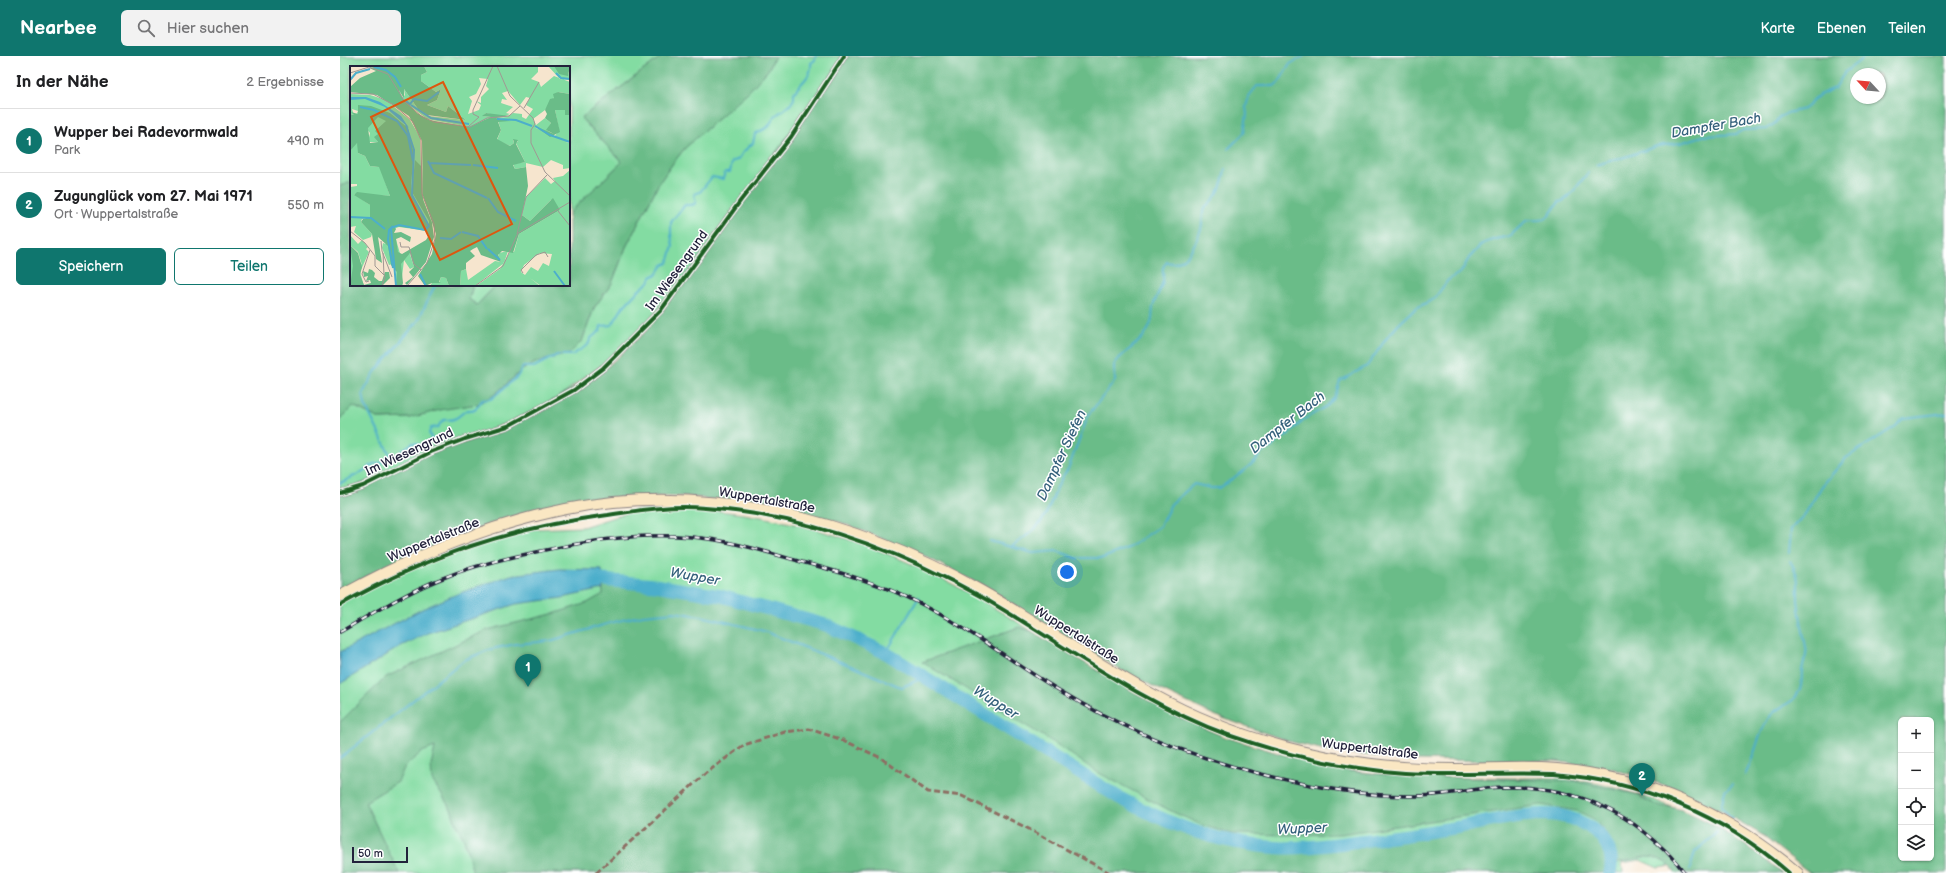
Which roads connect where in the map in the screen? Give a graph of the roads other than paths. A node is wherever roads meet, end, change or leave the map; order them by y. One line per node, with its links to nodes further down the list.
1 (844, 56): 2 (street, Im Wiesengrund)
2 (340, 493)
3 (340, 596): 4 (main road, Wuppertalstraße)
4 (1798, 873)

